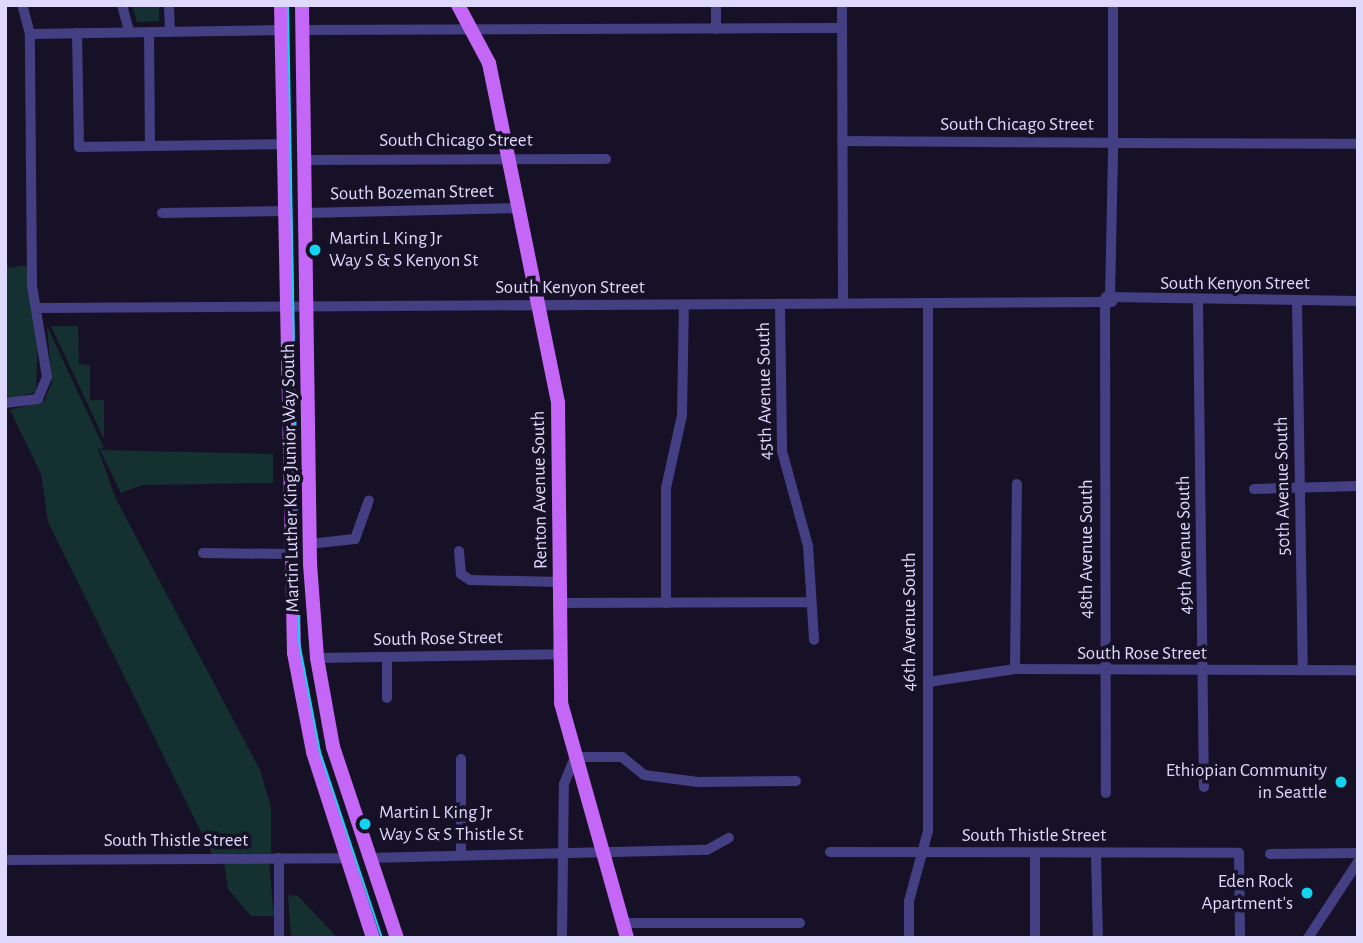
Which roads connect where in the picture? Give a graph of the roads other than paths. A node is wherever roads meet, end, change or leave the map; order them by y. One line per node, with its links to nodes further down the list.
1 (22, 5): 19 (street)
2 (122, 5): 15 (street)
3 (169, 5): 17 (street)
4 (281, 5): 12 (main road, Martin Luther King Junior Way South)
5 (302, 5): 13 (main road, Martin Luther King Junior Way South)
6 (458, 5): 14 (main road, Renton Avenue South)
7 (716, 5): 10 (street)
8 (842, 5): 11 (street)
9 (1113, 5): 21 (street, 48th Avenue South)
10 (716, 29): 11 (street); 14 (street)
11 (842, 29): 20 (street)
12 (282, 30): 17 (street); 22 (main road, Martin Luther King Junior Way South)
13 (303, 30): 14 (street); 27 (main road, Martin Luther King Junior Way South)
14 (474, 30): 25 (main road, Renton Avenue South)
15 (129, 32): 16 (street); 18 (street)
16 (149, 32): 17 (street); 24 (street)
17 (170, 32)
18 (77, 33): 19 (street); 24 (street)
19 (30, 34): 42 (street)
20 (842, 141): 21 (street, South Chicago Street); 36 (street)
21 (1113, 143): 23 (street, South Chicago Street); 34 (street, 48th Avenue South)
22 (284, 144): 24 (street); 29 (main road, Martin Luther King Junior Way South)
23 (1358, 144)
24 (150, 146)
25 (508, 159): 26 (street, South Chicago Street); 27 (street, South Chicago Street); 28 (main road, Renton Avenue South)
26 (606, 159)
27 (306, 160): 31 (main road, Martin Luther King Junior Way South)
28 (519, 208): 31 (street, South Bozeman Street); 40 (main road, Renton Avenue South)
29 (285, 211): 30 (street); 43 (main road, Martin Luther King Junior Way South)
30 (162, 213)
31 (306, 213): 41 (main road, Martin Luther King Junior Way South)
32 (1297, 301): 33 (street, South Kenyon Street); 35 (street, South Kenyon Street); 47 (street, 50th Avenue South)
33 (1358, 301)
34 (1107, 302): 35 (street, South Kenyon Street); 37 (street, South Kenyon Street); 66 (street, 48th Avenue South)
35 (1198, 302): 65 (street, 49th Avenue South)
36 (844, 303): 37 (street, South Kenyon Street); 39 (street, South Kenyon Street)
37 (928, 303): 67 (street, 46th Avenue South)
38 (684, 304): 39 (street, South Kenyon Street); 40 (street, South Kenyon Street); 57 (street)
39 (780, 304): 55 (street, 45th Avenue South)
40 (538, 306): 41 (street, South Kenyon Street); 54 (main road, Renton Avenue South)
41 (308, 307): 43 (street, South Kenyon Street); 50 (main road, Martin Luther King Junior Way South)
42 (38, 308): 43 (street, South Kenyon Street); 44 (street)
43 (285, 308): 53 (main road, Martin Luther King Junior Way South)
44 (5, 404)
45 (1017, 484): 62 (street)
46 (1358, 486): 47 (street)
47 (1300, 487): 48 (street); 63 (street, 50th Avenue South)
48 (1254, 489)
49 (369, 500): 50 (street)
50 (309, 544): 60 (main road, Martin Luther King Junior Way South)
51 (459, 551): 54 (street)
52 (203, 553): 53 (street)
53 (287, 554): 85 (main road, Martin Luther King Junior Way South)
54 (560, 582): 56 (main road, Renton Avenue South)
55 (810, 601): 57 (street); 58 (street, 45th Avenue South)
56 (560, 603): 57 (street); 59 (main road, Renton Avenue South)
57 (666, 603)
58 (814, 640)
59 (561, 654): 61 (street, South Rose Street); 69 (main road, Renton Avenue South)
60 (317, 658): 61 (street, South Rose Street); 86 (main road, Martin Luther King Junior Way South)
61 (387, 658): 68 (street)
62 (1015, 669): 66 (street, South Rose Street); 67 (street, South Rose Street)
63 (1303, 670): 64 (street, South Rose Street); 65 (street, South Rose Street)
64 (1358, 670)
65 (1204, 671): 66 (street, South Rose Street); 72 (street, 49th Avenue South)
66 (1105, 672): 73 (street, 48th Avenue South)
67 (928, 682): 79 (street, 46th Avenue South)
68 (387, 698)
69 (575, 757): 71 (street); 75 (main road, Renton Avenue South); 76 (street)
70 (461, 759): 78 (street)
71 (796, 781)
72 (1204, 787)
73 (1106, 793)
74 (729, 838): 75 (street)
75 (602, 849): 76 (street); 89 (main road, Renton Avenue South)
76 (563, 850): 78 (street); 94 (street)
77 (830, 852): 79 (street, South Thistle Street)
78 (461, 853): 86 (street)
79 (924, 853): 80 (street, South Thistle Street); 96 (street, 46th Avenue South)
80 (1034, 853): 81 (street, South Thistle Street); 97 (street)
81 (1096, 853): 98 (street); 99 (street, South Thistle Street)
82 (1358, 853): 83 (street)
83 (1270, 854)
84 (279, 858): 85 (street, South Thistle Street); 87 (street, South Thistle Street); 91 (street)
85 (347, 858): 92 (main road, Martin Luther King Junior Way South)
86 (369, 858): 93 (main road, Martin Luther King Junior Way South)
87 (5, 860)
88 (1358, 862): 100 (street)
89 (623, 923): 90 (street); 95 (main road, Renton Avenue South)
90 (800, 923)
91 (279, 938)
92 (373, 938)
93 (397, 938)
94 (562, 938)
95 (627, 938)
96 (909, 938)
97 (1035, 938)
98 (1098, 938)
99 (1240, 938)
100 (1308, 938)

